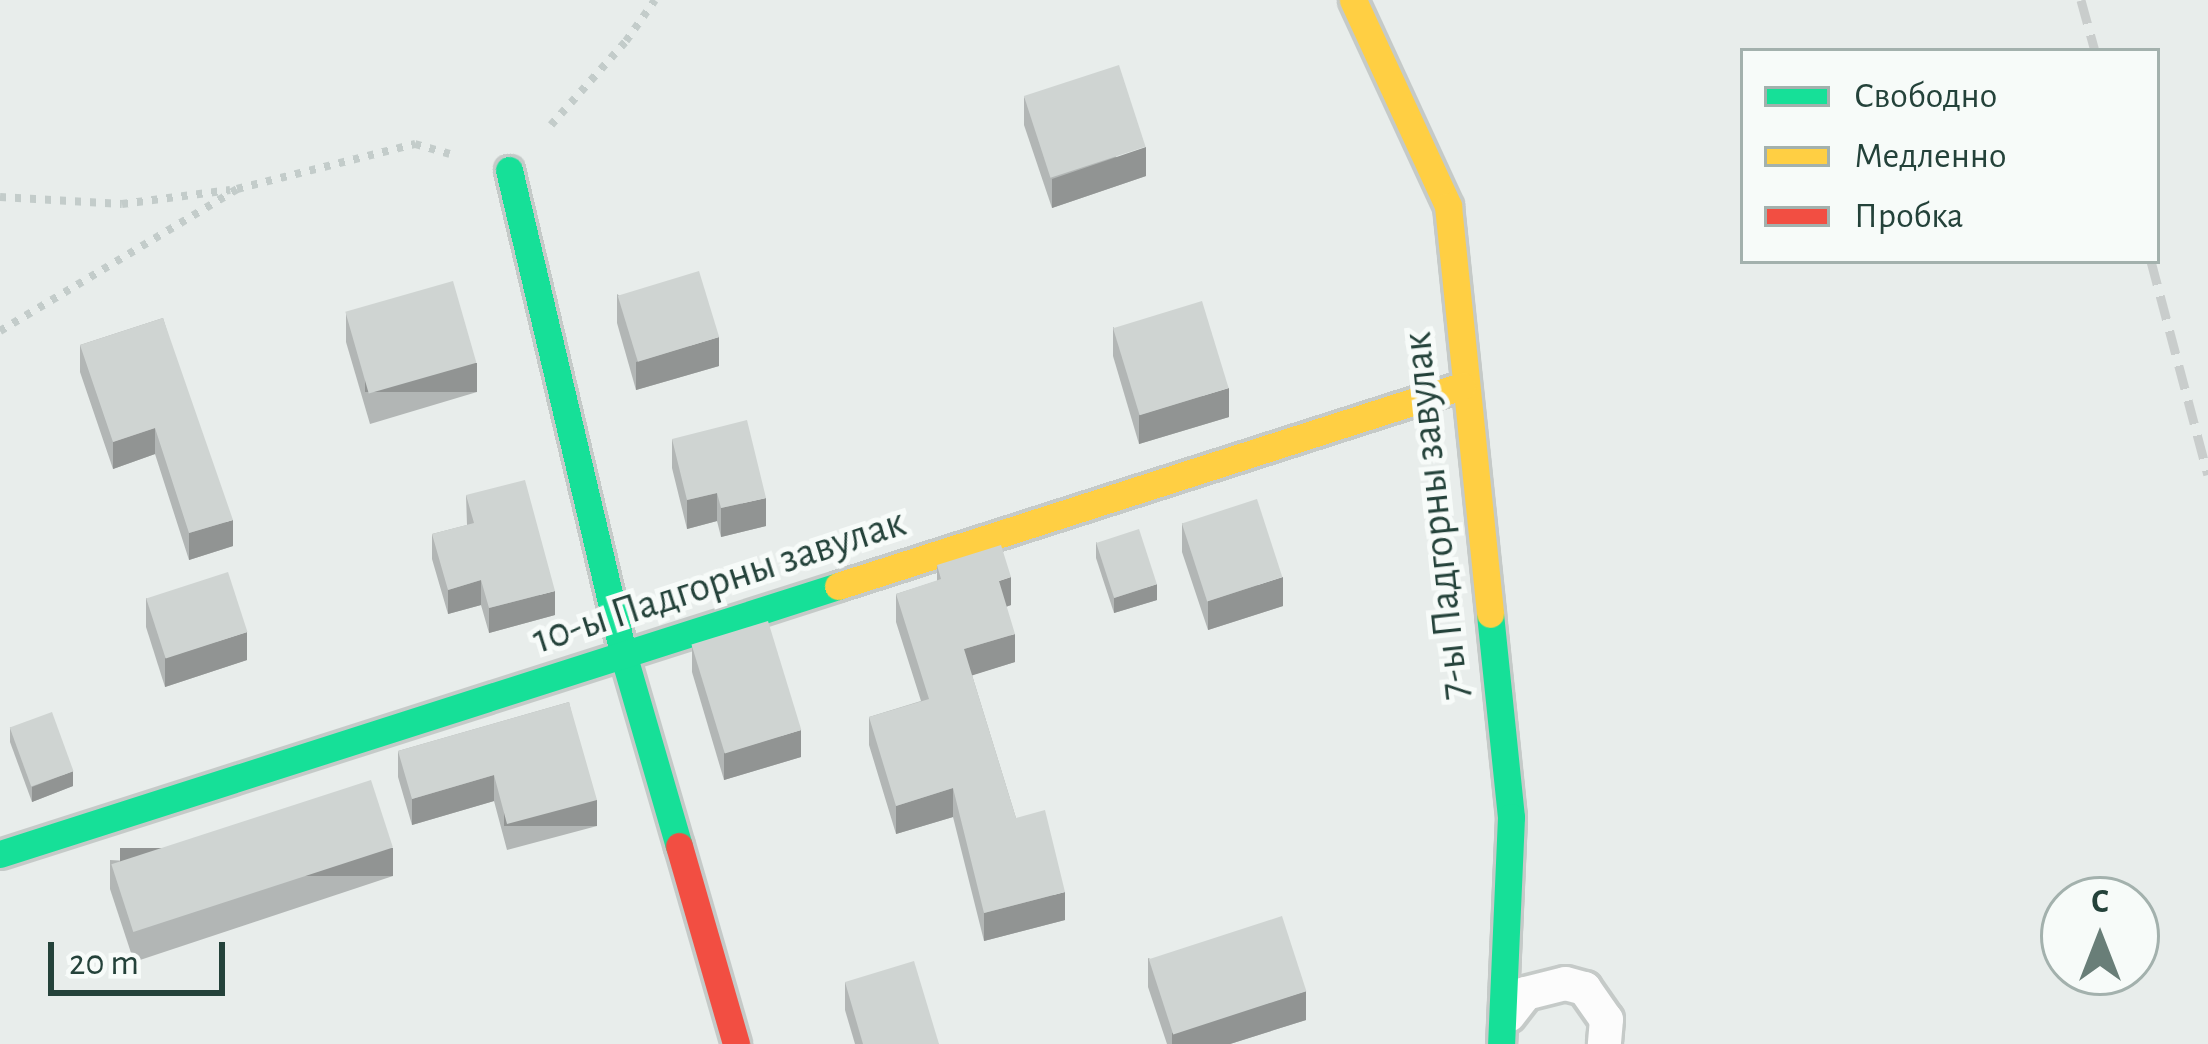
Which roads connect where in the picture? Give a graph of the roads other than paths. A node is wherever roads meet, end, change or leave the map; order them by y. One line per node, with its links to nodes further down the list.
1 (1353, 0): 3 (street, 7-ы Падгорны завулак)
2 (509, 170): 4 (street)
3 (1462, 386): 4 (street, 10-ы Падгорны завулак); 7 (street, 7-ы Падгорны завулак)
4 (624, 657): 5 (street, 10-ы Падгорны завулак); 6 (street)
5 (0, 854)
6 (736, 1044)
7 (1501, 1044): 8 (lane)
8 (1604, 1044)

